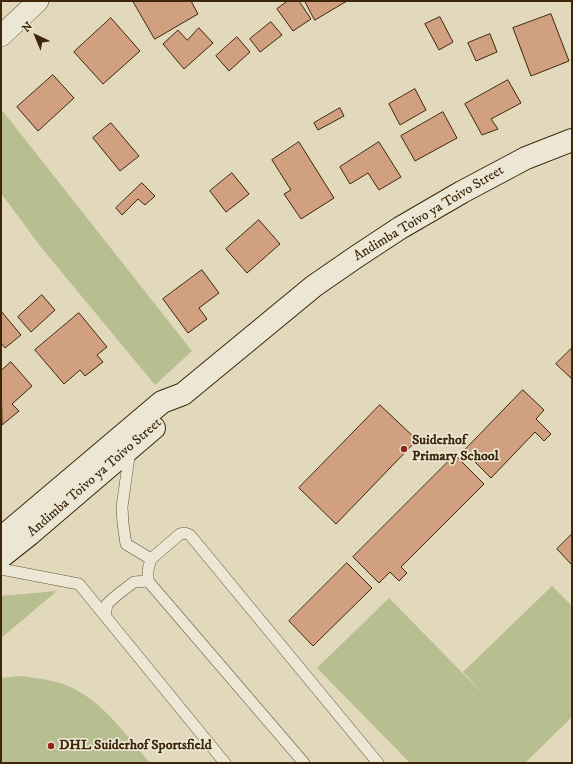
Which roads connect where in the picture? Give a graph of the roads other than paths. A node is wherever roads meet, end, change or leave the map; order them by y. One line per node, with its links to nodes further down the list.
1 (38, 1): 2 (street)
2 (1, 36)
3 (572, 140): 4 (street, Andimba Toivo ya Toivo Street)
4 (183, 394): 5 (street, Andimba Toivo ya Toivo Street); 6 (street, Andimba Toivo ya Toivo Street)
5 (130, 449): 7 (street, Andimba Toivo ya Toivo Street); 8 (lane)
6 (1, 538)
7 (1, 557)
8 (151, 559): 10 (lane); 14 (lane)
9 (1, 569): 11 (lane)
10 (148, 581): 11 (lane); 13 (lane)
11 (105, 616): 12 (lane)
12 (226, 763)
13 (304, 763)
14 (378, 763)

